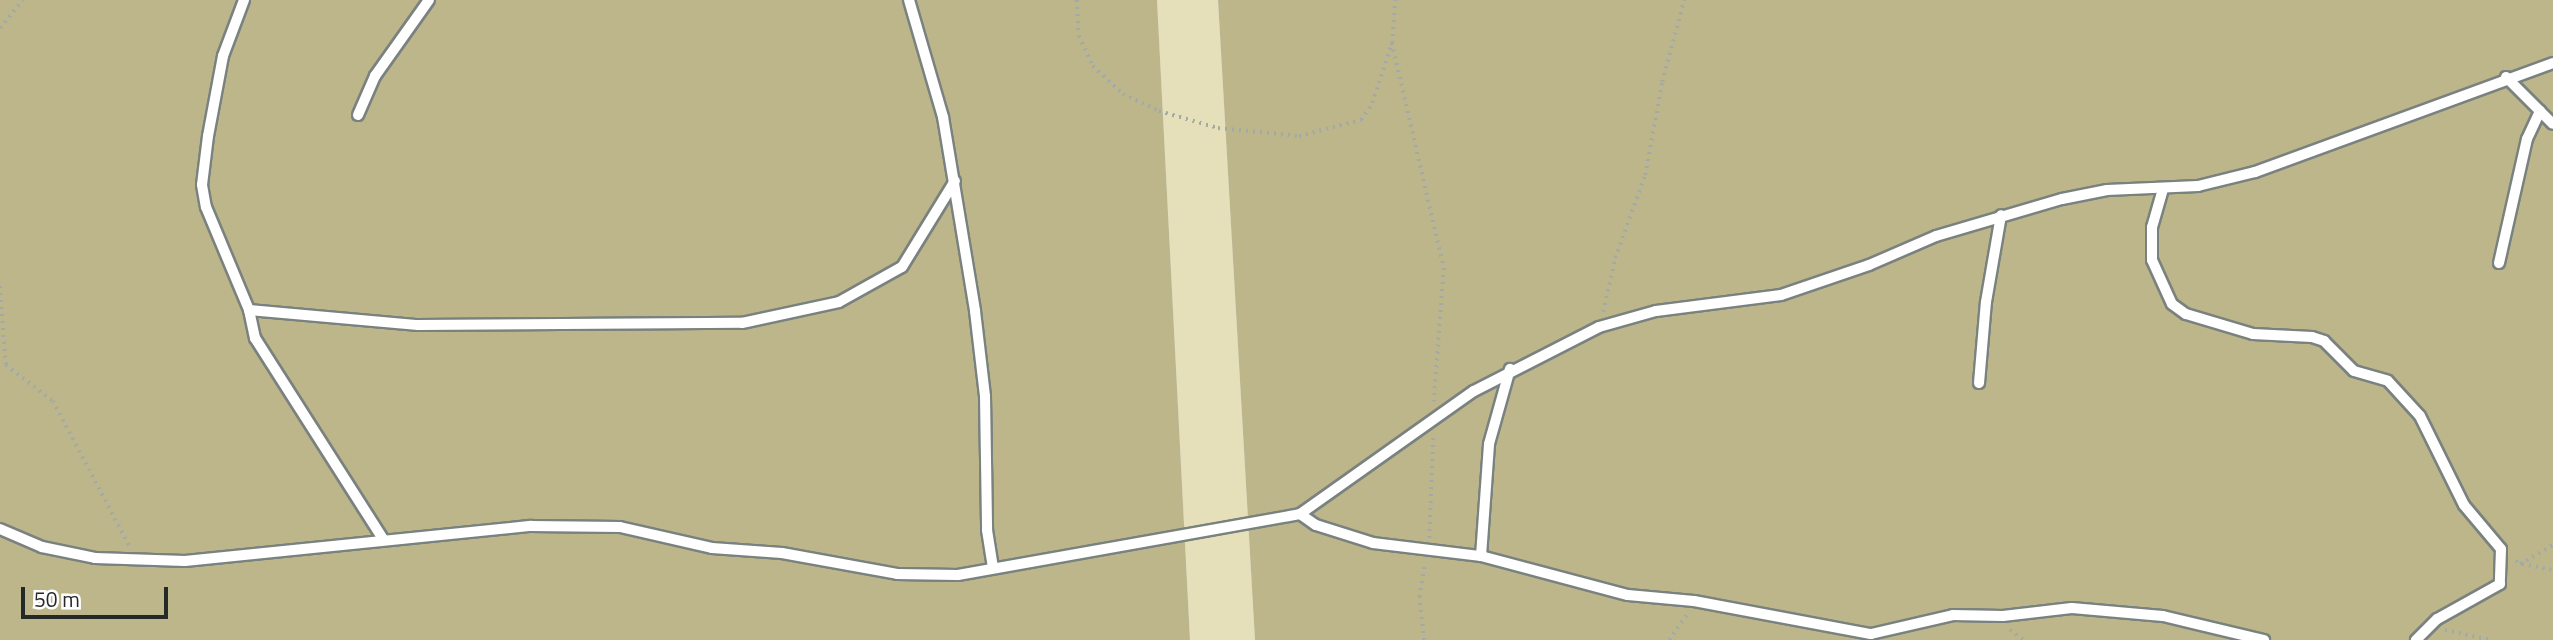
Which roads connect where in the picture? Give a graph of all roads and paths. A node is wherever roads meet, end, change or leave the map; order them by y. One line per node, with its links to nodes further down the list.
1 (23, 0): 8 (path)
2 (244, 0): 20 (lane)
3 (429, 0): 13 (lane)
4 (909, 0): 15 (lane)
5 (1076, 0): 9 (path)
6 (1395, 0): 9 (path)
7 (1684, 0): 21 (path)
8 (0, 28)
9 (1392, 43): 24 (path)
10 (2553, 63): 11 (lane)
11 (2506, 77): 12 (lane); 16 (lane)
12 (2540, 111): 14 (lane); 18 (lane)
13 (358, 115)
14 (2553, 124)
15 (955, 181): 20 (lane); 34 (lane)
16 (2163, 189): 17 (lane); 29 (lane)
17 (2001, 215): 21 (lane); 23 (lane)
18 (2499, 263)
19 (0, 286): 32 (path)
20 (249, 310): 27 (lane)
21 (1599, 327): 22 (lane)
22 (1510, 369): 24 (lane); 31 (lane)
23 (1979, 383)
24 (1434, 420): 25 (lane); 30 (path)
25 (1300, 513): 30 (lane); 34 (lane)
26 (0, 529): 32 (lane)
27 (383, 539): 32 (lane); 34 (lane)
28 (2553, 545): 33 (path)
29 (2501, 549): 33 (path); 41 (lane)
30 (1427, 550): 31 (lane); 38 (path)
31 (1481, 556): 36 (lane)
32 (138, 561)
33 (2520, 564): 35 (path)
34 (993, 566)
35 (2553, 570)
36 (1693, 601): 39 (path); 40 (lane)
37 (2435, 633): 42 (path)
38 (1424, 640)
39 (1669, 640)
40 (2264, 640)
41 (2416, 640)
42 (2491, 640)

